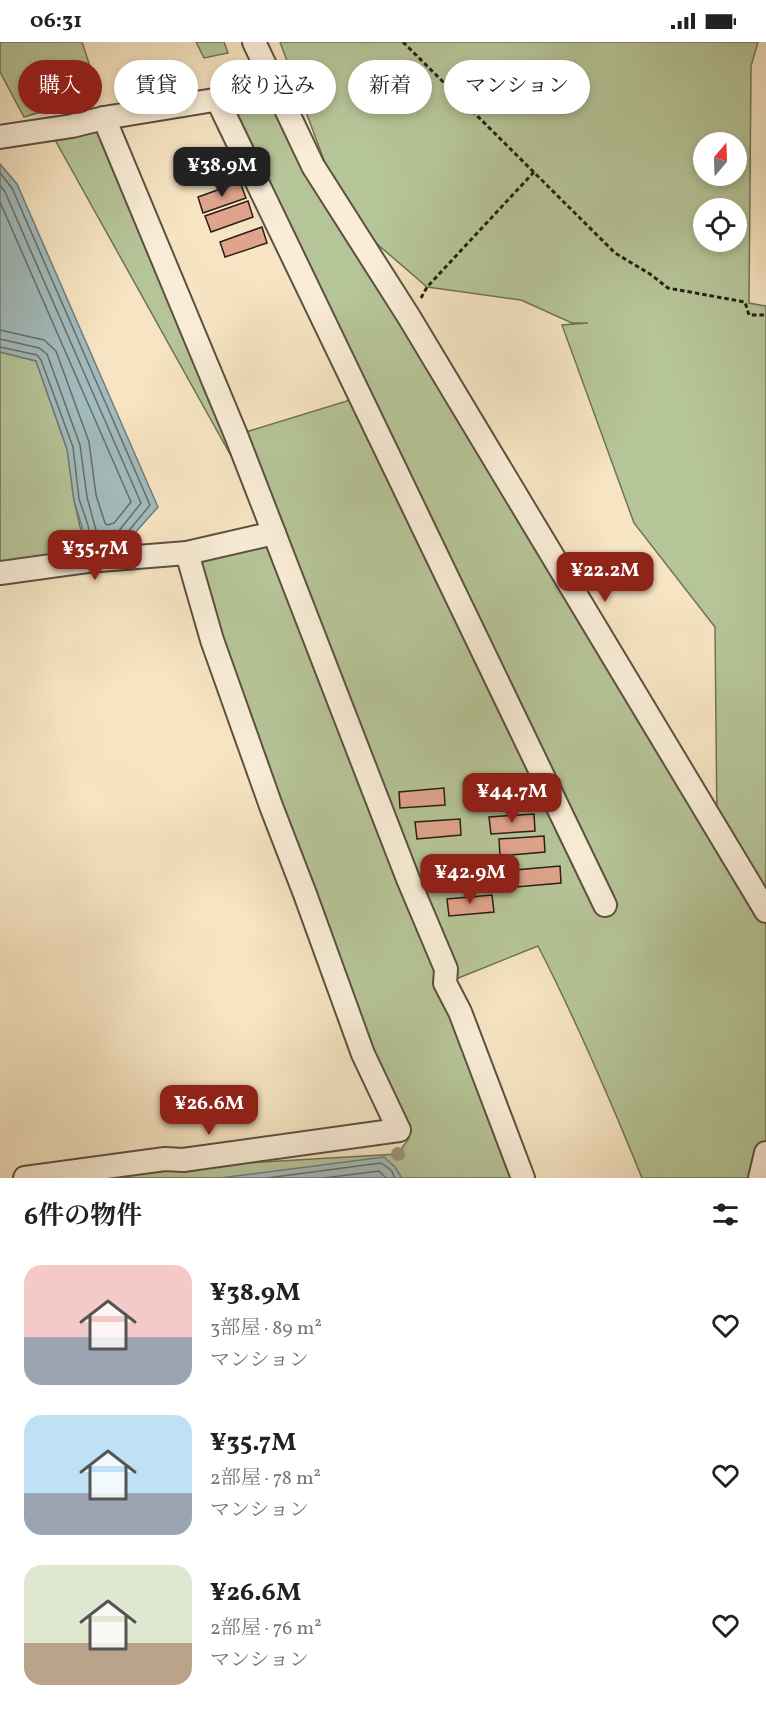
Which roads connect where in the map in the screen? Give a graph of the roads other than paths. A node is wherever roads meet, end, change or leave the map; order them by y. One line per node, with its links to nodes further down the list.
1 (254, 42): 2 (street)
2 (263, 60)
3 (210, 100): 6 (street)
4 (224, 114): 11 (street)
5 (289, 114): 12 (street)
6 (104, 118): 7 (street); 8 (street)
7 (2, 132)
8 (274, 532): 9 (street); 15 (street)
9 (187, 553): 10 (street); 14 (street)
10 (0, 573)
11 (605, 905)
12 (766, 911)
13 (766, 1153): 16 (street)
14 (25, 1178)
15 (523, 1178)
16 (760, 1178)

